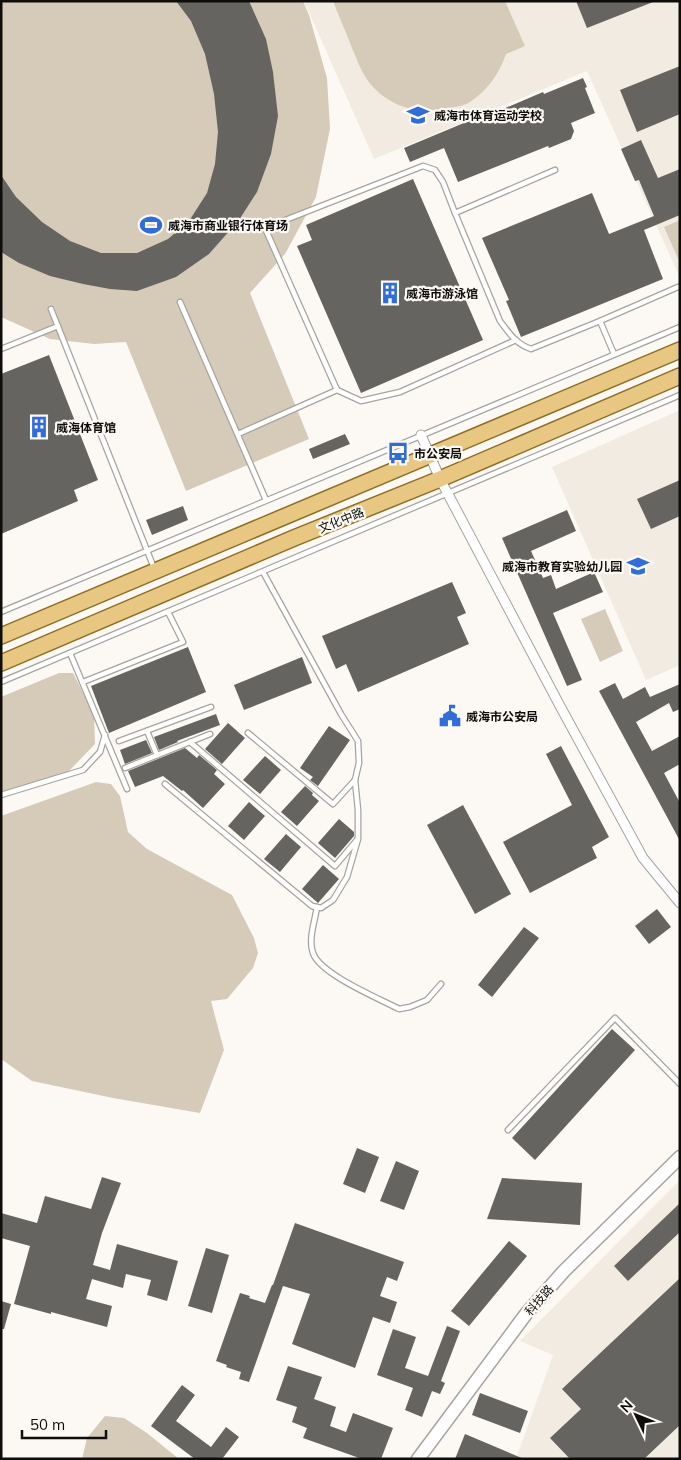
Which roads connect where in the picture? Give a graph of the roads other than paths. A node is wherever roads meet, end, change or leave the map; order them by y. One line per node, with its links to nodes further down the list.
1 (555, 170): 2 (lane)
2 (455, 213): 9 (lane); 14 (lane)
3 (678, 287): 6 (lane)
4 (180, 302): 16 (lane)
5 (51, 309): 7 (lane)
6 (600, 321): 9 (lane); 12 (lane)
7 (58, 326): 10 (lane); 22 (lane)
8 (680, 327): 12 (lane)
9 (516, 340): 14 (lane)
10 (1, 349)
11 (680, 350): 18 (main road, 文化中路)
12 (614, 354): 17 (lane)
13 (680, 376): 19 (main road, 文化中路)
14 (337, 390): 16 (lane)
15 (680, 395): 20 (lane)
16 (238, 434): 21 (lane)
17 (421, 435): 18 (street); 21 (lane)
18 (430, 456): 19 (street); 23 (main road, 文化中路)
19 (440, 479): 20 (street); 29 (main road, 文化中路)
20 (448, 494): 24 (lane); 46 (street)
21 (266, 500): 22 (lane)
22 (147, 550): 23 (lane); 25 (lane)
23 (156, 572): 27 (main road, 文化中路)
24 (263, 572): 26 (lane); 41 (lane)
25 (1, 612)
26 (168, 612): 28 (lane); 31 (lane)
27 (1, 636)
28 (70, 653): 30 (lane); 31 (lane)
29 (1, 663)
30 (1, 682)
31 (83, 682): 36 (lane)
32 (212, 707): 33 (lane)
33 (147, 731): 37 (lane); 39 (lane)
34 (248, 733): 41 (lane)
35 (210, 734): 38 (lane)
36 (104, 735): 43 (lane); 44 (lane)
37 (119, 742)
38 (190, 742): 39 (lane); 45 (lane)
39 (157, 755): 40 (lane)
40 (126, 768)
41 (354, 780): 45 (lane)
42 (165, 784): 47 (lane)
43 (127, 789)
44 (1, 795)
45 (358, 839): 47 (lane)
46 (680, 903)
47 (317, 907): 48 (lane)
48 (441, 984)
49 (680, 1084): 50 (lane)
50 (508, 1130)
51 (680, 1157): 52 (main road, 科技路)
52 (418, 1459)

